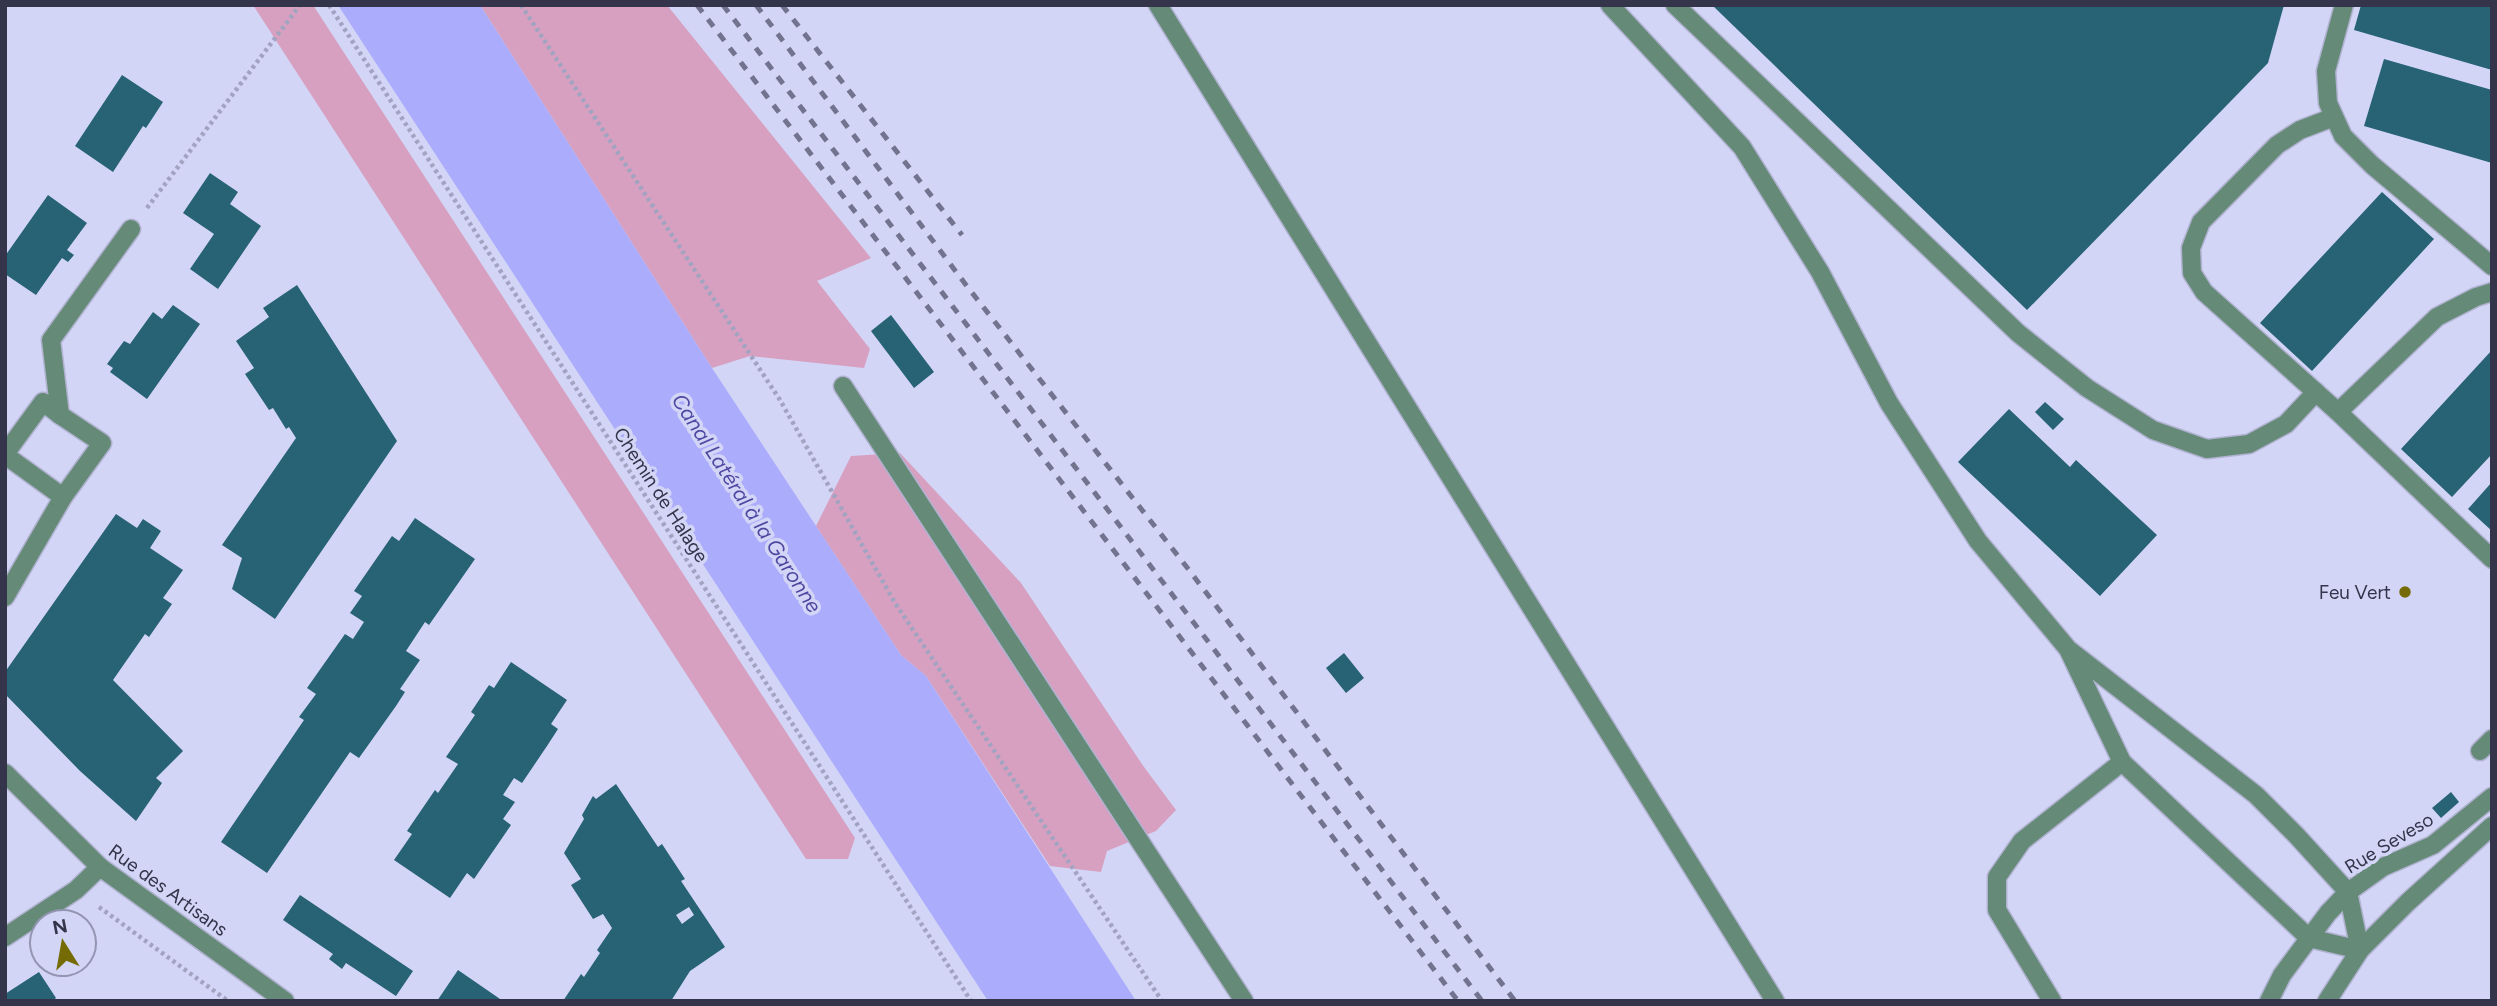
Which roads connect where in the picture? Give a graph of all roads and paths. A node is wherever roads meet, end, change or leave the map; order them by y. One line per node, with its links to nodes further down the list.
1 (300, 5): 9 (path)
2 (329, 5): 31 (path, Chemin de Halage)
3 (520, 5): 32 (path)
4 (1158, 5): 34 (street)
5 (1611, 5): 20 (street)
6 (1675, 5): 13 (street)
7 (2344, 5): 8 (street)
8 (2334, 117): 10 (street); 13 (street)
9 (131, 229): 15 (street)
10 (2492, 266)
11 (2492, 292): 14 (street)
12 (843, 386): 33 (street)
13 (2316, 392): 14 (street)
14 (2339, 412): 18 (street)
15 (60, 415): 16 (street); 17 (street)
16 (5, 454): 17 (street)
17 (64, 497): 19 (street)
18 (2492, 559)
19 (5, 597)
20 (2067, 649): 21 (street); 26 (street)
21 (2122, 762): 28 (street); 35 (street)
22 (5, 773): 25 (street, Rue des Artisans)
23 (2492, 797): 26 (street, Rue Seveso)
24 (2492, 826): 29 (street)
25 (100, 867): 27 (street); 30 (street, Rue des Artisans)
26 (2348, 892): 28 (street, Rue Seveso); 29 (street)
27 (5, 937)
28 (2309, 938): 29 (street); 36 (street, Rue Seveso)
29 (2360, 950): 37 (street)
30 (285, 1001)
31 (971, 1001)
32 (1162, 1001)
33 (1244, 1001)
34 (1775, 1001)
35 (2052, 1001)
36 (2269, 1001)
37 (2327, 1001)

